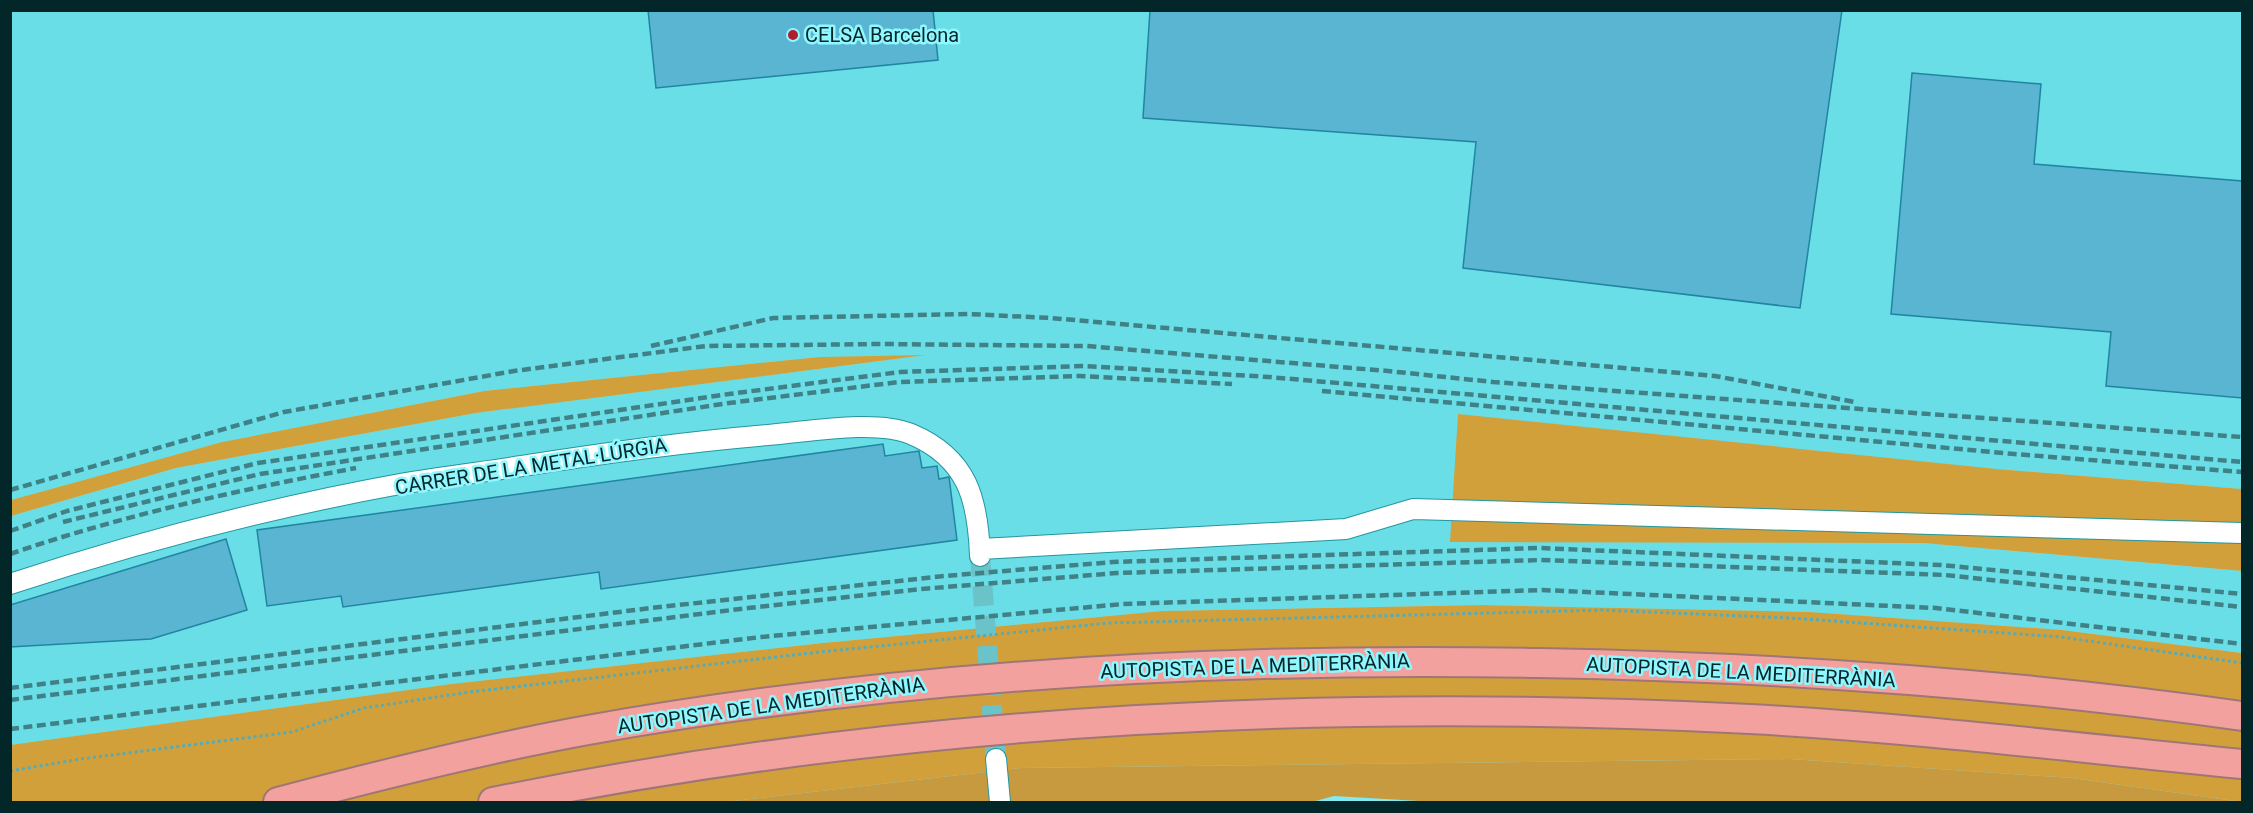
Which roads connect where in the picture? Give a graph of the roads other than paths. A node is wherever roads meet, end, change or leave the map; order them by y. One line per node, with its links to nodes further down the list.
1 (2242, 533): 2 (street, CARRER DE LA METAL·LÚRGIA)
2 (10, 584)
3 (2242, 716): 6 (highway, AUTOPISTA DE LA MEDITERRÀNIA)
4 (996, 759): 8 (street)
5 (2242, 764): 7 (highway)
6 (278, 802)
7 (493, 802)
8 (1000, 802)

